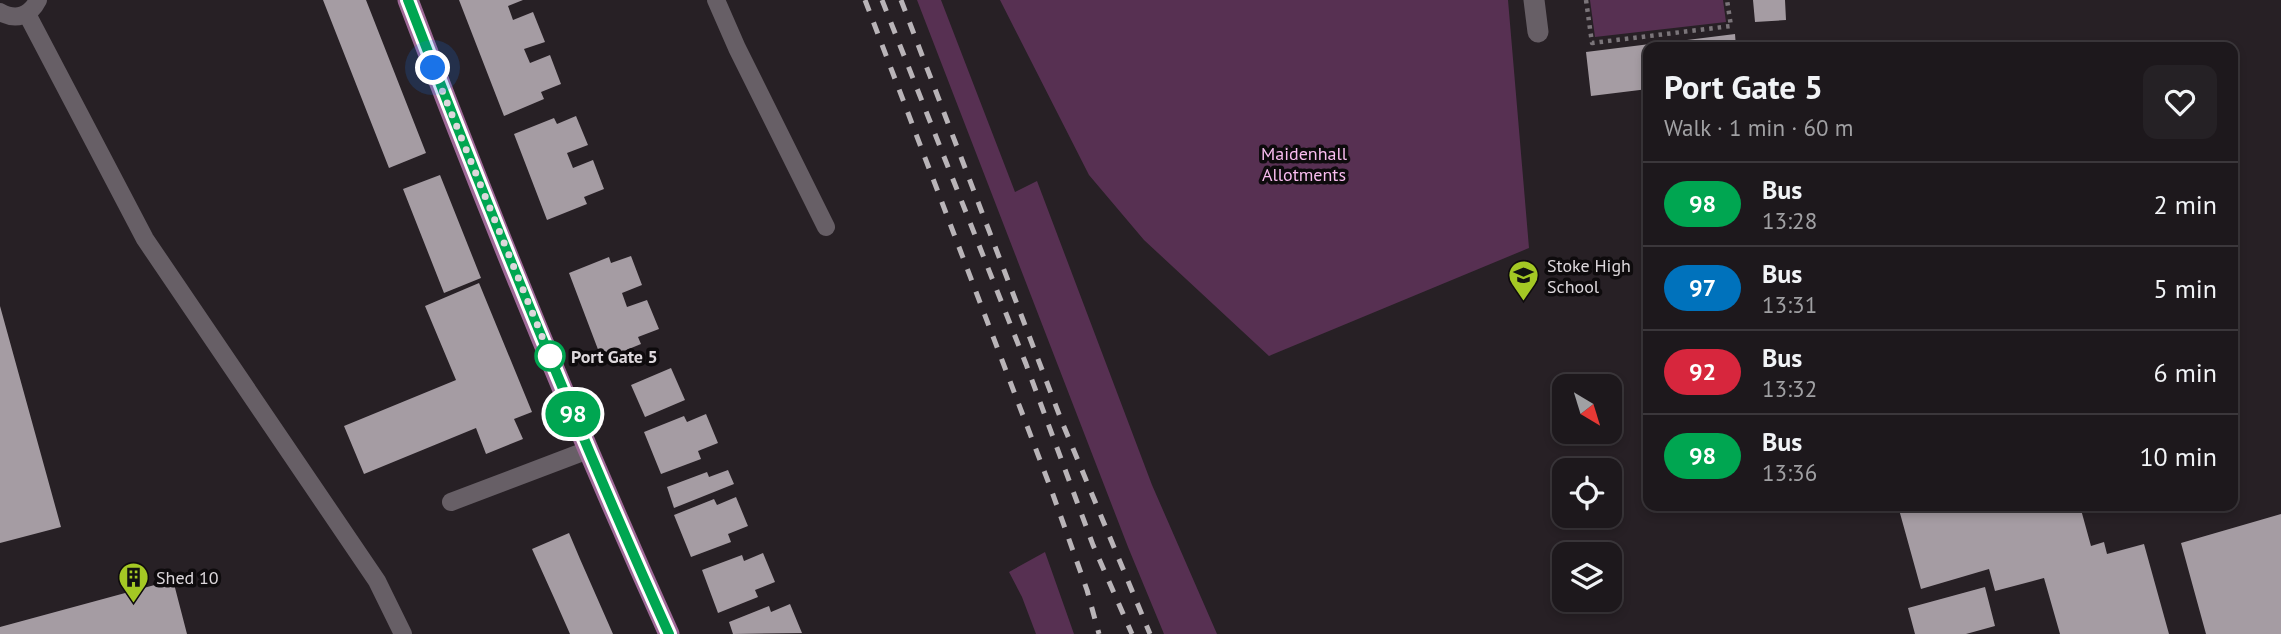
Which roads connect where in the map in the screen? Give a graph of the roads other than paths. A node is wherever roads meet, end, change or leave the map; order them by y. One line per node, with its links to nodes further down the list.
1 (408, 0): 8 (main road)
2 (716, 0): 7 (lane)
3 (1534, 0): 6 (street)
4 (33, 7): 5 (lane); 10 (lane)
5 (0, 12)
6 (1538, 32)
7 (825, 227)
8 (588, 450): 9 (lane); 11 (main road)
9 (451, 502)
10 (403, 634)
11 (669, 634)

